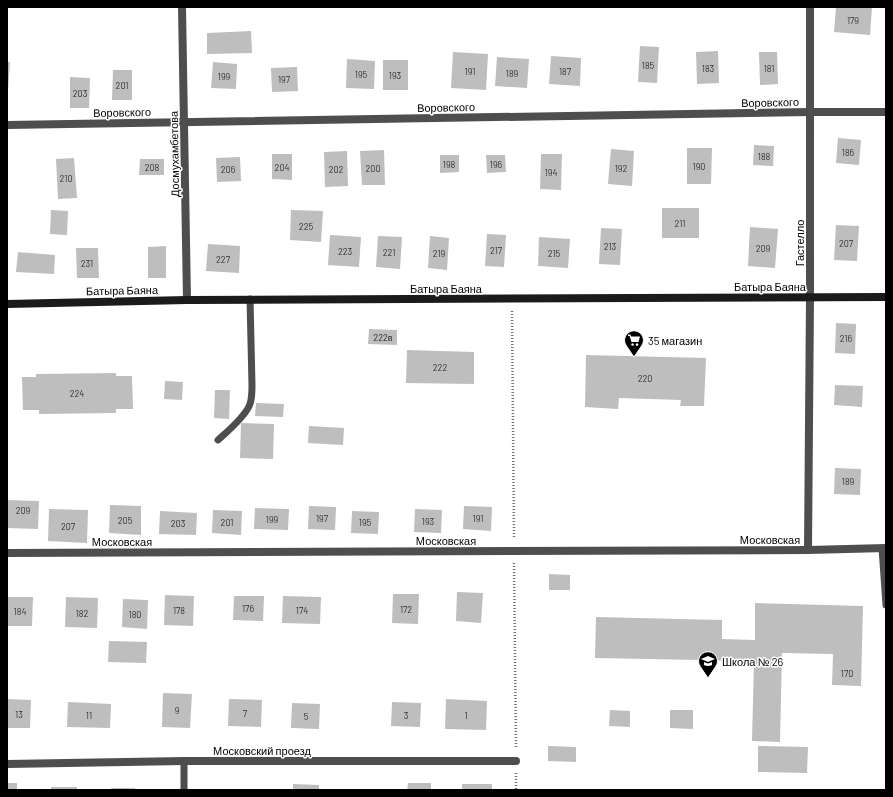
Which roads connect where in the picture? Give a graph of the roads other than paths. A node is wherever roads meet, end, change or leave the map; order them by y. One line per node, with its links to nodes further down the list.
1 (182, 7): 5 (street, Досмухамбетова)
2 (810, 7): 3 (street, Гастелло)
3 (810, 112): 4 (street, Воровского); 5 (street, Воровского); 7 (street, Гастелло)
4 (886, 112)
5 (184, 122): 6 (street, Воровского); 10 (street, Досмухамбетова)
6 (7, 125)
7 (810, 297): 8 (street, Батыра Баяна); 9 (street, Батыра Баяна); 14 (street, Гастелло)
8 (886, 297)
9 (250, 299): 10 (street, Батыра Баяна); 12 (lane)
10 (187, 300): 11 (street, Батыра Баяна)
11 (7, 304)
12 (218, 440)
13 (884, 548): 14 (street, Московская); 16 (lane)
14 (808, 550): 15 (street, Московская)
15 (7, 553)
16 (886, 605)
17 (184, 761): 18 (street, Московский проезд); 19 (street, Московский проезд); 20 (lane)
18 (516, 761)
19 (7, 764)
20 (184, 790)

